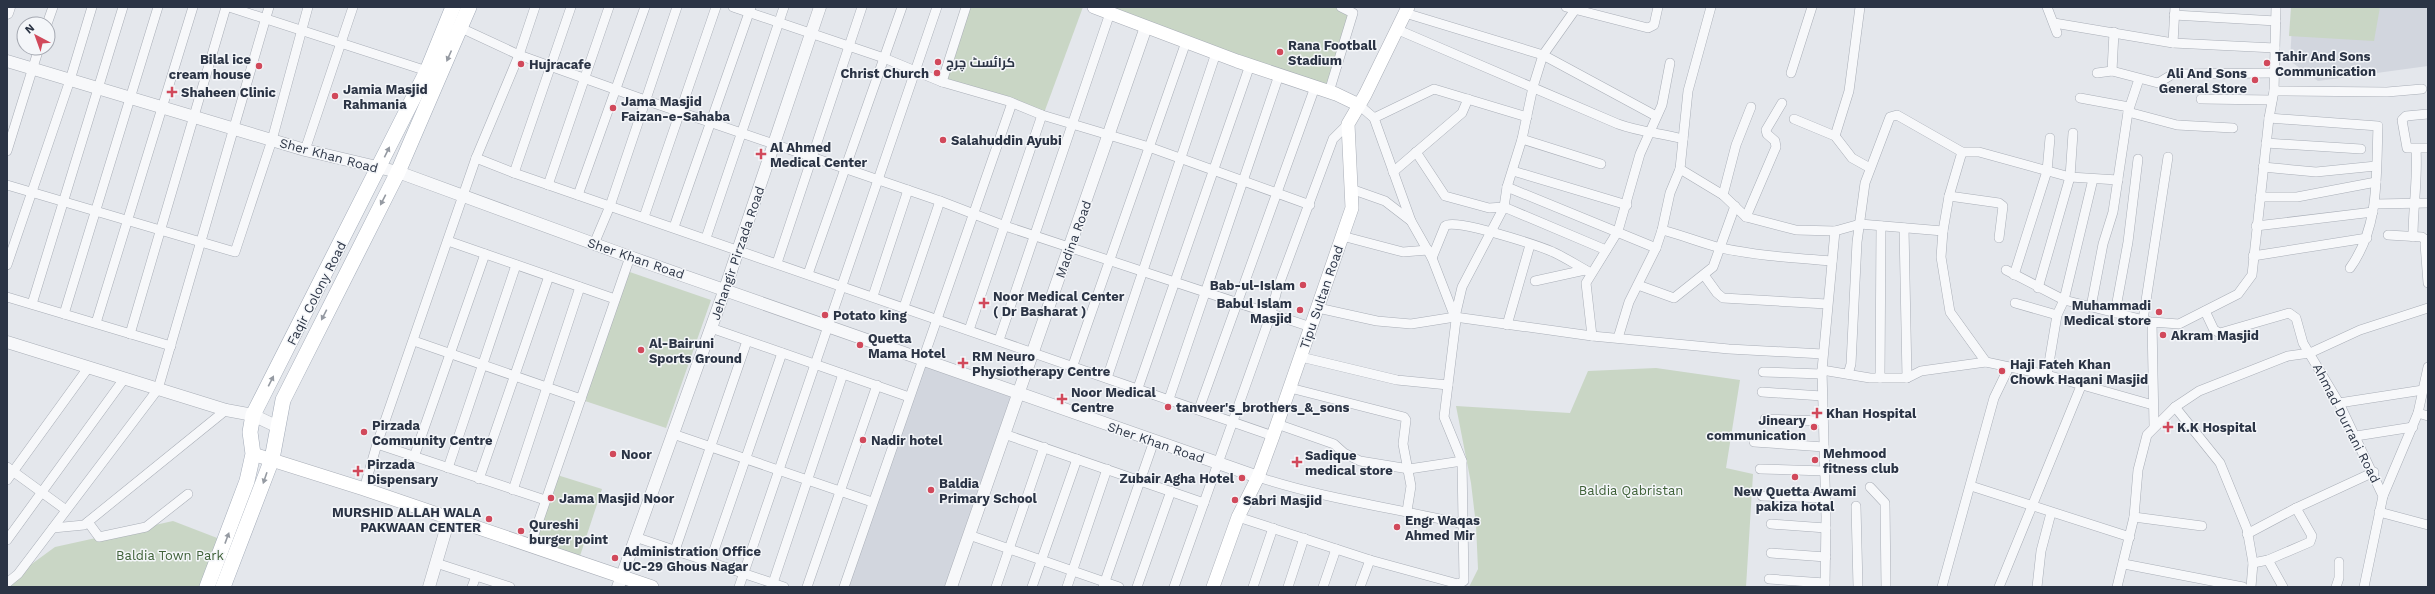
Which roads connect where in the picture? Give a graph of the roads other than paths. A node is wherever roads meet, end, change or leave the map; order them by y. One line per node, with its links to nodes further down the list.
1 (9, 7): 38 (street)
2 (92, 7): 75 (street)
3 (123, 7): 79 (street)
4 (158, 7): 84 (street)
5 (193, 7): 93 (street)
6 (226, 7): 100 (street)
7 (229, 7): 40 (street)
8 (270, 7): 40 (street)
9 (308, 7): 47 (street)
10 (353, 7): 53 (street)
11 (453, 7): 67 (main road, Faqir Colony Road)
12 (469, 7): 45 (main road, Faqir Colony Road)
13 (535, 7): 57 (street)
14 (572, 7): 64 (street)
15 (609, 7): 73 (street)
16 (645, 7): 81 (street)
17 (677, 7): 88 (street)
18 (716, 7): 96 (street)
19 (733, 7): 35 (street)
20 (784, 7): 42 (street)
21 (820, 7): 50 (street, Jehangir Pirzada Road)
22 (862, 7): 54 (street)
23 (902, 7): 60 (street)
24 (937, 7): 68 (street)
25 (966, 7): 76 (street)
26 (1094, 7): 39 (main road)
27 (1340, 7): 83 (street)
28 (1658, 7): 34 (street)
29 (1711, 7): 117 (street)
30 (1812, 7): 70 (street)
31 (1860, 7): 114 (street)
32 (2047, 7): 43 (street)
33 (2276, 7): 41 (street)
34 (1572, 8): 58 (street)
35 (750, 10): 42 (street); 105 (street)
36 (1406, 10): 46 (main road); 58 (street)
37 (2175, 11): 41 (street); 52 (street)
38 (7, 13)
39 (1110, 14): 44 (main road); 106 (street)
40 (266, 19): 47 (street); 109 (street)
41 (2276, 21): 55 (street)
42 (779, 22): 50 (street); 111 (street)
43 (2054, 23): 48 (street); 49 (street)
44 (1146, 27): 51 (main road); 113 (street, Madina Road)
45 (461, 28): 57 (street); 144 (main road, Faqir Colony Road, one-way to 144)
46 (1396, 29): 78 (street); 92 (main road)
47 (302, 31): 53 (street); 118 (street)
48 (2114, 32): 52 (street); 66 (street)
49 (2057, 33)
50 (811, 34): 54 (street); 120 (street, Jehangir Pirzada Road)
51 (1186, 42): 56 (main road); 121 (street)
52 (2173, 43): 55 (street)
53 (342, 44): 67 (street); 125 (street)
54 (849, 46): 60 (street); 131 (street)
55 (2275, 48): 71 (street)
56 (1216, 53): 63 (main road); 132 (street)
57 (519, 55): 64 (street); 130 (street)
58 (1543, 55): 78 (street); 99 (street)
59 (37, 56): 65 (street)
60 (884, 58): 68 (street); 139 (street)
61 (7, 61): 65 (street, Sher Khan Road)
62 (1670, 63): 99 (street)
63 (1250, 65): 72 (main road); 141 (street)
64 (551, 66): 73 (street); 146 (street)
65 (33, 69): 75 (street, Sher Khan Road); 126 (street)
66 (2112, 71): 69 (street); 74 (street)
67 (427, 72): 137 (main road, Faqir Colony Road, one-way to 67)
68 (915, 72): 76 (street); 149 (street)
69 (2097, 72)
70 (1791, 73)
71 (2274, 73): 74 (street); 82 (street)
72 (1279, 75): 77 (main road); 151 (street)
73 (584, 78): 81 (street); 154 (street)
74 (2139, 79): 95 (street)
75 (70, 80): 79 (street, Sher Khan Road); 158 (street)
76 (942, 82): 90 (street)
77 (1315, 87): 83 (main road); 159 (street)
78 (1533, 87): 101 (street); 110 (street)
79 (98, 88): 84 (street, Sher Khan Road); 166 (street)
80 (2422, 89): 82 (street)
81 (616, 90): 88 (street); 160 (street)
82 (2274, 91): 89 (street)
83 (1328, 92): 92 (main road)
84 (130, 98): 93 (street, Sher Khan Road); 175 (street)
85 (2080, 98): 95 (street)
86 (1468, 99): 101 (street); 102 (street); 127 (street)
87 (2201, 99): 89 (street)
88 (645, 100): 96 (street); 171 (street)
89 (2272, 100): 103 (street)
90 (1012, 103): 98 (street); 176 (street)
91 (1782, 103): 178 (street)
92 (1359, 105): 102 (street); 107 (main road)
93 (162, 107): 100 (street, Sher Khan Road); 179 (street)
94 (1752, 107): 161 (street)
95 (2129, 109): 108 (street); 150 (street)
96 (680, 112): 105 (street); 177 (street)
97 (2428, 114): 124 (street)
98 (1042, 115): 106 (street); 182 (street)
99 (1656, 116): 110 (street)
100 (194, 117): 109 (street, Sher Khan Road); 187 (street)
101 (1527, 117): 116 (street)
102 (1374, 118): 145 (street)
103 (2269, 118): 119 (street); 135 (street)
104 (1794, 119): 114 (street)
105 (711, 122): 111 (street); 185 (street)
106 (1072, 123): 113 (street); 194 (street)
107 (1348, 124): 157 (main road, Tipu Sultan Road); 169 (street)
108 (2233, 128)
109 (234, 129): 118 (street, Sher Khan Road); 202 (street)
110 (1650, 131): 117 (street); 170 (street)
111 (742, 133): 120 (street); 197 (street)
112 (2073, 133): 147 (street)
113 (1109, 135): 121 (street); 205 (street, Madina Road)
114 (1835, 136): 138 (street)
115 (2050, 138): 143 (street)
116 (1522, 139): 134 (street); 142 (street)
117 (1683, 139): 140 (street)
118 (272, 140): 125 (street, Sher Khan Road); 202 (street)
119 (2266, 143): 123 (street); 136 (street)
120 (775, 145): 131 (street); 208 (street, Jehangir Pirzada Road)
121 (1149, 147): 132 (street); 215 (street)
122 (2428, 148): 124 (street)
123 (2361, 149)
124 (2416, 149): 167 (street)
125 (305, 150): 137 (street, Sher Khan Road)
126 (7, 151)
127 (1416, 152): 145 (street); 173 (street)
128 (1962, 152): 138 (street); 143 (street); 162 (street)
129 (2168, 157): 254 (street)
130 (476, 158): 146 (street); 163 (street)
131 (811, 158): 139 (street); 217 (street)
132 (1181, 159): 141 (street); 221 (street)
133 (2138, 159): 248 (street)
134 (1601, 164)
135 (2376, 166): 136 (street); 152 (street)
136 (2263, 167): 164 (street)
137 (379, 168): 144 (street, Sher Khan Road); 313 (main road, Faqir Colony Road, one-way to 137)
138 (1870, 168): 181 (street)
139 (844, 169): 149 (street); 223 (street)
140 (1680, 169): 161 (street); 188 (street)
141 (1214, 170): 151 (street); 227 (street)
142 (1513, 171): 155 (street); 170 (street)
143 (2047, 171): 147 (street); 232 (street)
144 (398, 172): 163 (street, Sher Khan Road); 319 (main road, Faqir Colony Road, one-way to 319)
145 (1393, 172): 180 (street)
146 (514, 173): 154 (street)
147 (2070, 177): 148 (street); 232 (street)
148 (2093, 179): 150 (street); 238 (street)
149 (877, 180): 156 (street); 229 (street)
150 (2118, 180): 244 (street)
151 (1243, 181): 159 (street); 234 (street)
152 (2376, 182): 164 (street); 174 (street)
153 (7, 185): 158 (street)
154 (548, 185): 160 (street)
155 (1507, 187): 173 (street); 189 (street)
156 (908, 190): 165 (street); 235 (street)
157 (1351, 190): 180 (street); 195 (main road, Tipu Sultan Road)
158 (32, 192): 166 (street); 218 (street)
159 (1277, 193): 169 (street); 239 (street)
160 (578, 195): 171 (street)
161 (1723, 195): 172 (street)
162 (1949, 196): 191 (street); 198 (street)
163 (463, 197): 201 (street); 203 (street, Sher Khan Road)
164 (2260, 197): 184 (street)
165 (940, 201): 176 (street); 243 (street)
166 (63, 202): 175 (street); 241 (street)
167 (2413, 203): 168 (street); 174 (street); 196 (street)
168 (2428, 203)
169 (1310, 204): 250 (street)
170 (1627, 205): 189 (street)
171 (610, 206): 177 (street); 203 (street)
172 (1735, 206): 178 (street); 207 (street)
173 (1504, 207): 192 (street); 210 (street)
174 (2374, 208): 184 (street); 199 (street)
175 (95, 211): 179 (street); 249 (street)
176 (973, 214): 182 (street); 253 (street)
177 (644, 217): 185 (street)
178 (1746, 217): 190 (street)
179 (127, 221): 187 (street); 255 (street)
180 (1411, 221): 209 (street)
181 (1860, 224): 183 (street); 190 (street); 286 (street)
182 (1005, 226): 194 (street); 260 (street)
183 (1881, 226): 186 (street); 290 (street)
184 (2256, 226): 212 (street)
185 (674, 227): 197 (street)
186 (1904, 228): 191 (street); 291 (street)
187 (160, 230): 202 (street); 261 (street)
188 (1662, 230): 206 (street); 207 (street)
189 (1618, 231): 206 (street); 210 (street)
190 (1835, 231): 216 (street)
191 (1943, 231): 276 (street)
192 (1492, 232): 204 (street); 214 (street); 252 (street)
193 (2388, 235): 196 (street)
194 (1034, 236): 205 (street); 264 (street)
195 (1342, 236): 209 (street); 245 (main road, Tipu Sultan Road)
196 (2413, 237): 200 (street)
197 (706, 238): 208 (street)
198 (1999, 238)
199 (2367, 238): 212 (street); 220 (street)
200 (2427, 240): 228 (street)
201 (448, 241): 211 (street); 265 (street)
202 (201, 242): 268 (street)
203 (594, 244): 213 (street, Sher Khan Road)
204 (1530, 245): 222 (street); 256 (street)
205 (1070, 248): 215 (street); 269 (street, Madina Road)
206 (1656, 248): 230 (street)
207 (1720, 248): 216 (street); 224 (street)
208 (738, 249): 217 (street); 233 (street, Jehangir Pirzada Road)
209 (1428, 250): 214 (street)
210 (1606, 250): 222 (street)
211 (485, 254): 219 (street); 273 (street)
212 (2253, 256): 247 (street)
213 (630, 257): 233 (street, Sher Khan Road); 237 (street)
214 (1432, 258): 252 (street)
215 (1109, 260): 221 (street); 279 (street)
216 (1832, 261): 242 (street)
217 (776, 263): 223 (street)
218 (7, 265)
219 (516, 265): 225 (street); 278 (street)
220 (2350, 268)
221 (1143, 272): 227 (street); 289 (street)
222 (1588, 272): 226 (street); 262 (street)
223 (808, 274): 229 (street)
224 (1704, 275): 230 (street); 242 (street)
225 (549, 276): 231 (street); 288 (street)
226 (1535, 281)
227 (1175, 282): 234 (street); 297 (street)
228 (2428, 283)
229 (842, 285): 235 (street); 257 (street)
230 (1638, 285): 263 (street)
231 (580, 287): 237 (street); 296 (street)
232 (2038, 288): 238 (street)
233 (725, 290): 257 (street, Sher Khan Road); 259 (street, Jehangir Pirzada Road)
234 (1205, 292): 239 (street); 306 (street)
235 (874, 296): 243 (street)
236 (7, 297): 241 (street)
237 (615, 299): 305 (street)
238 (2064, 300): 244 (street); 251 (street)
239 (1237, 303): 250 (street); 310 (street)
240 (2015, 303): 251 (street)
241 (32, 304): 249 (street)
242 (1828, 304): 272 (street)
243 (904, 307): 253 (street)
244 (2091, 307): 248 (street)
245 (1318, 308): 252 (street); 258 (main road, Tipu Sultan Road)
246 (2428, 308): 270 (street)
247 (2205, 311): 254 (street); 270 (street, Ahmad Durrani Road)
248 (2115, 313): 254 (street)
249 (64, 314): 255 (street)
250 (1271, 314): 258 (street); 317 (street)
251 (2057, 315): 287 (street)
252 (1455, 317): 256 (street); 294 (street)
253 (936, 318): 260 (street); 275 (street)
254 (2148, 321): 308 (street)
255 (96, 323): 261 (street)
256 (1507, 325): 262 (street)
257 (828, 326): 275 (street, Sher Khan Road); 277 (street)
258 (1311, 327): 274 (main road, Tipu Sultan Road)
259 (711, 328): 266 (street); 322 (street, Jehangir Pirzada Road)
260 (969, 330): 264 (street)
261 (130, 334): 268 (street)
262 (1592, 336): 263 (street)
263 (1618, 338): 272 (street)
264 (999, 340): 269 (street)
265 (414, 341): 273 (street); 327 (street)
266 (747, 341): 271 (street); 328 (street)
267 (7, 342): 281 (street)
268 (171, 346): 299 (street)
269 (1032, 352): 279 (street); 302 (street, Madina Road)
270 (2310, 352): 307 (street, Ahmad Durrani Road); 309 (street)
271 (782, 353): 277 (street); 333 (street)
272 (1823, 354): 284 (street)
273 (450, 355): 278 (street); 332 (street)
274 (1301, 357): 294 (street); 298 (main road, Tipu Sultan Road)
275 (922, 359): 302 (street, Sher Khan Road); 304 (street)
276 (1986, 362): 280 (street); 291 (street)
277 (815, 364): 285 (street); 343 (street)
278 (482, 366): 288 (street); 339 (street)
279 (1073, 366): 289 (street)
280 (2009, 367): 287 (street); 351 (street)
281 (88, 368): 292 (street); 338 (street)
282 (2428, 368): 300 (street)
283 (1763, 372): 284 (street)
284 (1822, 372): 286 (street); 303 (street)
285 (843, 374): 293 (street); 349 (street)
286 (1848, 374): 290 (street)
287 (2047, 375): 295 (street)
288 (514, 376): 296 (street); 346 (street)
289 (1107, 378): 297 (street)
290 (1880, 378): 291 (street)
291 (1907, 378)
292 (124, 379): 299 (street); 355 (street)
293 (877, 385): 304 (street); 357 (street)
294 (1448, 385): 336 (street)
295 (2081, 386): 308 (street); 366 (street)
296 (547, 387): 305 (street); 354 (street)
297 (1138, 388): 306 (street)
298 (1290, 388): 321 (main road, Tipu Sultan Road); 341 (street)
299 (158, 389): 311 (street); 368 (street)
300 (2423, 390): 307 (street); 312 (street)
301 (1762, 392): 303 (street)
302 (1017, 393): 323 (street, Madina Road); 325 (street, Sher Khan Road)
303 (1822, 396): 316 (street)
304 (909, 397): 363 (street)
305 (580, 399): 362 (street)
306 (1169, 399): 310 (street)
307 (2339, 403): 324 (street, Ahmad Durrani Road)
308 (2153, 405): 318 (street)
309 (2175, 407): 318 (street); 383 (street)
310 (1199, 409): 317 (street)
311 (226, 410): 313 (street); 375 (street)
312 (2418, 413): 314 (street); 320 (street)
313 (253, 415): 319 (street); 331 (main road, Faqir Colony Road)
314 (2428, 416)
315 (1765, 419): 316 (street)
316 (1823, 421): 330 (street)
317 (1233, 422): 321 (street); 337 (street)
318 (2154, 426): 372 (street)
319 (278, 427): 335 (main road, Faqir Colony Road)
320 (2412, 427): 324 (street); 360 (street)
321 (1275, 430): 341 (street); 347 (main road, Tipu Sultan Road)
322 (672, 434): 328 (street); 385 (street, Jehangir Pirzada Road)
323 (1004, 434): 329 (street); 384 (street, Madina Road)
324 (2356, 436): 345 (street, Ahmad Durrani Road)
325 (1154, 441): 337 (street, Sher Khan Road); 350 (street)
326 (1754, 442): 330 (street)
327 (377, 444): 332 (street); 353 (street)
328 (710, 447): 333 (street); 392 (street)
329 (1044, 447): 334 (street); 390 (street)
330 (1824, 447): 344 (street)
331 (253, 454): 335 (main road); 412 (main road, Faqir Colony Road, one-way to 331)
332 (414, 457): 339 (street)
333 (745, 459): 343 (street); 398 (street)
334 (1077, 459): 340 (street); 395 (street)
335 (272, 460): 353 (main road); 413 (main road, Faqir Colony Road, one-way to 413)
336 (1462, 461): 341 (street); 376 (street)
337 (1218, 463): 347 (street, Sher Khan Road); 364 (street)
338 (11, 468): 348 (street); 355 (street)
339 (448, 468): 346 (street)
340 (1107, 469): 350 (street); 403 (street)
341 (1408, 469): 369 (street)
342 (1760, 469): 344 (street)
343 (779, 470): 349 (street); 404 (street)
344 (1825, 472): 361 (street)
345 (2374, 472): 360 (street, Ahmad Durrani Road); 367 (street)
346 (479, 478): 354 (street)
347 (1258, 478): 369 (street); 373 (main road, Tipu Sultan Road)
348 (7, 480)
349 (807, 480): 357 (street); 409 (street)
350 (1140, 480): 356 (street); 410 (street)
351 (1970, 486): 366 (street); 436 (street)
352 (1870, 487): 435 (street)
353 (364, 489): 374 (main road)
354 (513, 490): 362 (street)
355 (42, 491): 368 (street); 388 (street)
356 (1171, 491): 364 (street); 427 (street)
357 (840, 492): 363 (street); 420 (street)
358 (188, 494): 375 (street)
359 (1762, 496): 361 (street)
360 (2383, 496): 370 (street, Ahmad Durrani Road)
361 (1826, 498): 382 (street)
362 (545, 500): 389 (street)
363 (872, 502): 421 (street)
364 (1204, 503): 428 (street)
365 (1856, 506): 434 (street)
366 (2032, 506): 371 (street); 437 (street)
367 (2296, 508): 383 (street); 397 (street)
368 (66, 510): 380 (street)
369 (1407, 511): 376 (street)
370 (2380, 512): 378 (street); 444 (street, Ahmad Durrani Road)
371 (2051, 513): 386 (street); 438 (street)
372 (2134, 516): 379 (street); 386 (street)
373 (1238, 517): 381 (street); 429 (main road, Tipu Sultan Road)
374 (449, 519): 389 (main road); 400 (street)
375 (88, 522): 380 (street)
376 (1463, 524): 396 (street)
377 (1771, 524): 382 (street)
378 (2428, 525)
379 (2202, 526)
380 (53, 528): 408 (street)
381 (1273, 528): 387 (street); 430 (street)
382 (1826, 528): 394 (street)
383 (2247, 534): 401 (street)
384 (969, 535): 390 (street); 422 (street, Madina Road)
385 (635, 536): 392 (street); 407 (street, Jehangir Pirzada Road)
386 (2130, 537): 402 (street)
387 (1304, 538): 391 (street); 431 (street)
388 (7, 540)
389 (530, 546): 407 (main road)
390 (1009, 549): 395 (street); 423 (street)
391 (1336, 549): 396 (street); 432 (street)
392 (675, 550): 398 (street)
393 (1771, 553): 394 (street)
394 (1826, 557): 411 (street)
395 (1041, 560): 403 (street); 424 (street)
396 (1370, 560): 433 (street)
397 (2268, 560): 401 (street); 442 (street)
398 (710, 562): 404 (street)
399 (2339, 562): 443 (street)
400 (436, 563): 405 (street); 414 (street)
401 (2253, 563): 441 (street)
402 (2124, 564): 439 (street); 440 (street)
403 (1073, 571): 410 (street); 425 (street)
404 (744, 573): 409 (street); 418 (street)
405 (476, 576): 415 (street); 416 (street)
406 (1768, 579): 411 (street)
407 (619, 582): 417 (main road)
408 (7, 583)
409 (773, 583): 419 (street)
410 (1104, 585): 426 (street)
411 (1825, 585)
412 (207, 587)
413 (223, 587)
414 (429, 587)
415 (472, 587)
416 (510, 587)
417 (652, 587)
418 (739, 587)
419 (784, 587)
420 (807, 587)
421 (844, 587)
422 (951, 587)
423 (996, 587)
424 (1032, 587)
425 (1067, 587)
426 (1118, 587)
427 (1137, 587)
428 (1174, 587)
429 (1213, 587)
430 (1253, 587)
431 (1288, 587)
432 (1323, 587)
433 (1360, 587)
434 (1858, 587)
435 (1886, 587)
436 (1942, 587)
437 (1998, 587)
438 (2037, 587)
439 (2117, 587)
440 (2243, 587)
441 (2251, 587)
442 (2283, 587)
443 (2336, 587)
444 (2364, 587)

